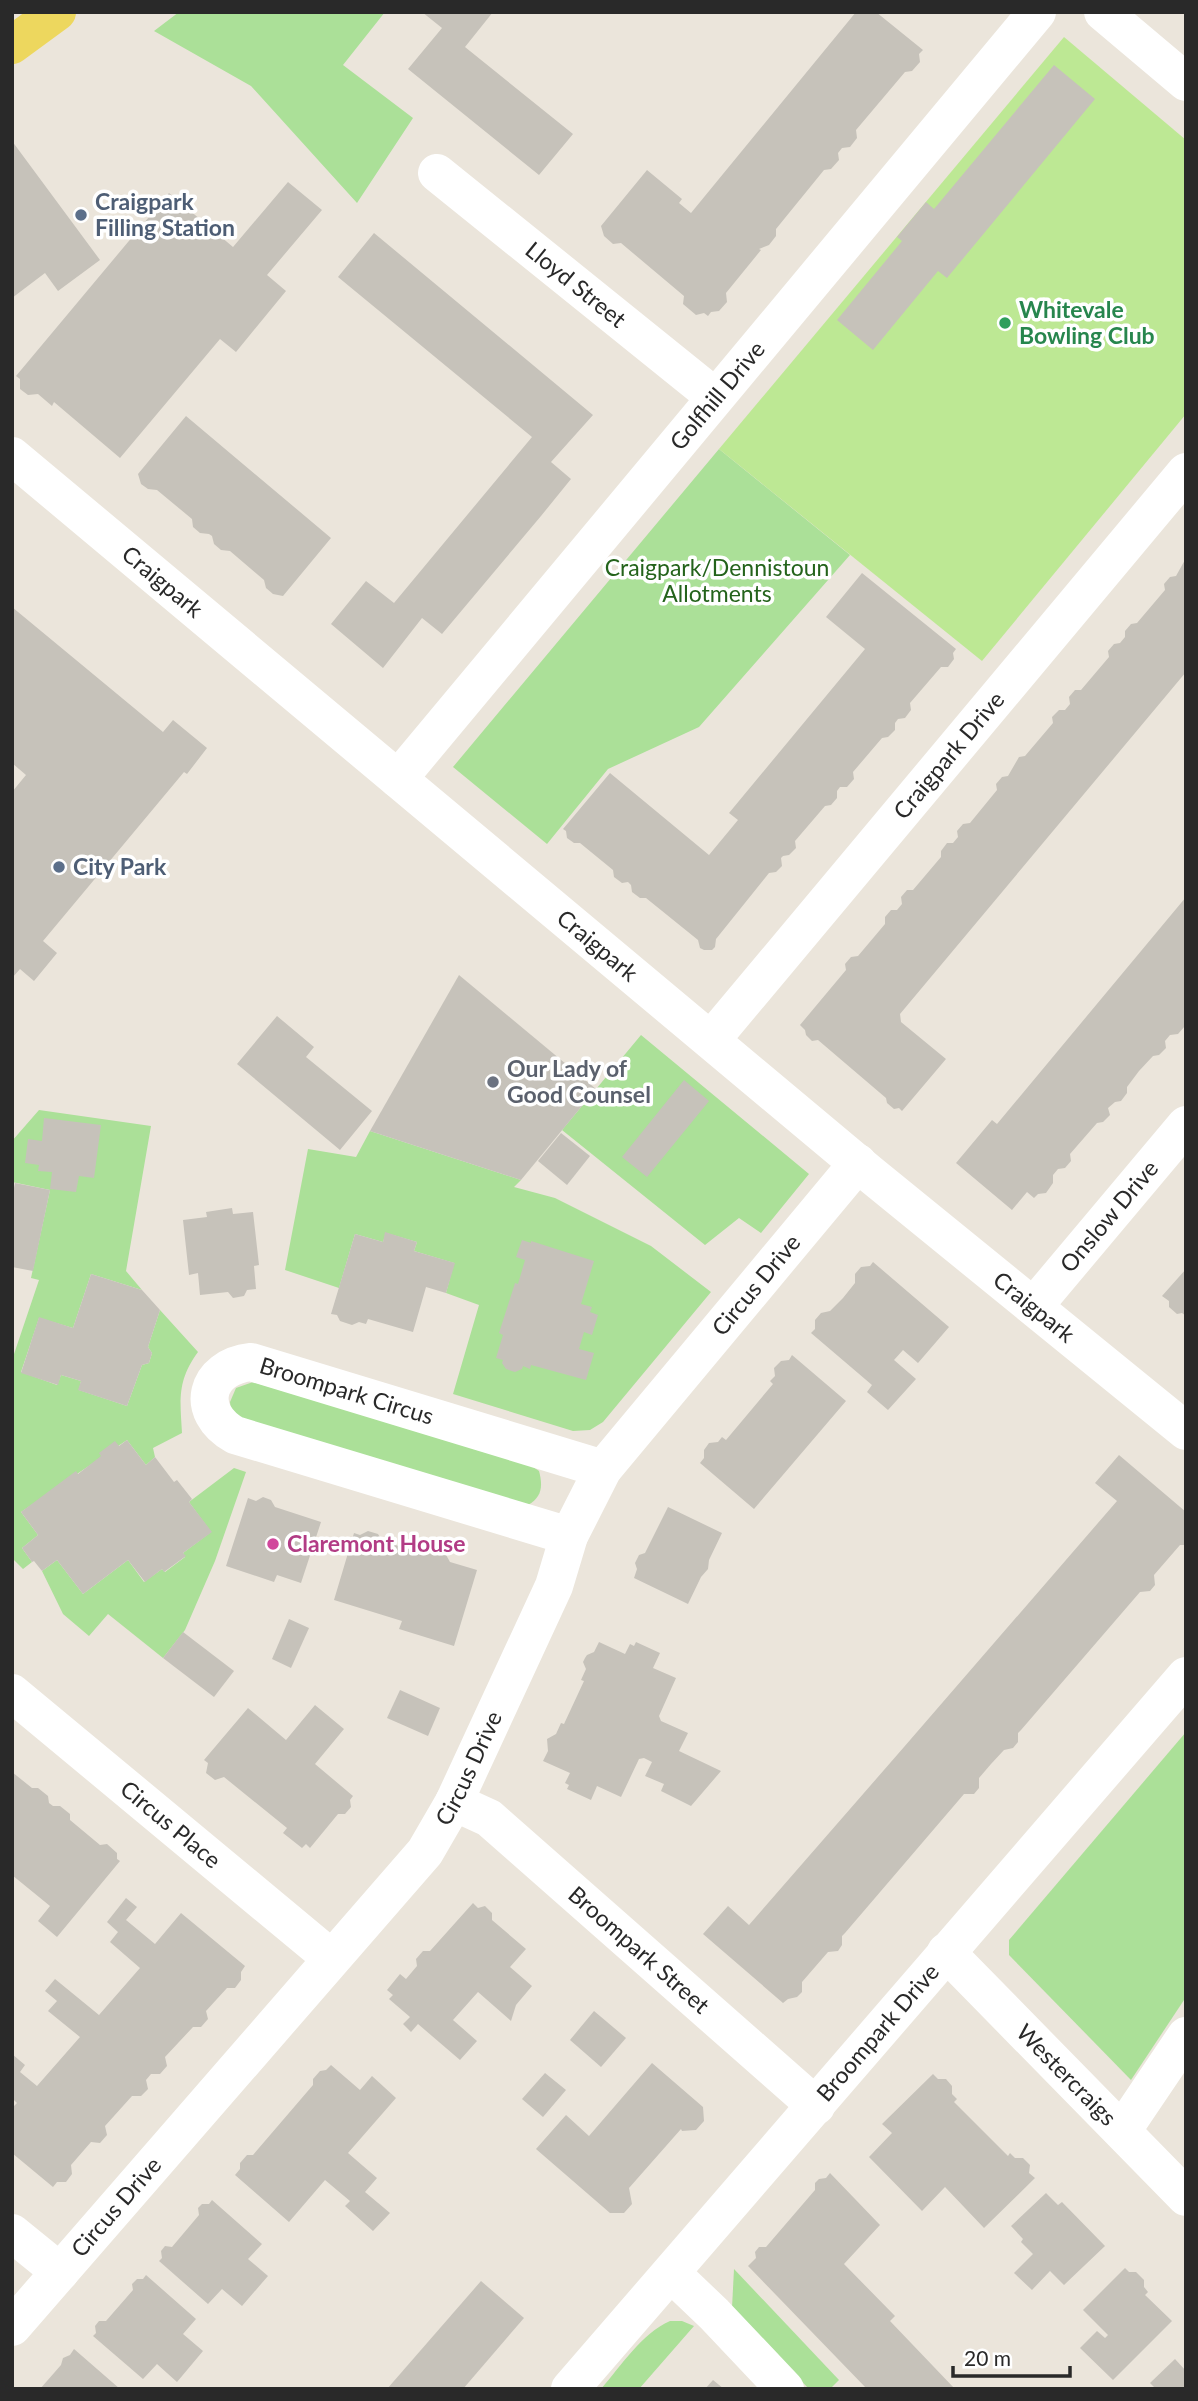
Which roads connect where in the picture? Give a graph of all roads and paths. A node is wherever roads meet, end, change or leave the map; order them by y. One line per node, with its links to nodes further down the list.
1 (57, 12): 4 (main road)
2 (1037, 12): 7 (street, Golfhill Drive)
3 (1102, 12): 5 (street)
4 (12, 45)
5 (1186, 82)
6 (437, 173): 7 (street, Lloyd Street)
7 (715, 397): 10 (street, Golfhill Drive)
8 (12, 456): 10 (street, Craigpark)
9 (1186, 472): 11 (street, Craigpark Drive)
10 (398, 779): 11 (street, Craigpark)
11 (710, 1040): 13 (street, Craigpark)
12 (1186, 1125): 14 (street, Onslow Drive)
13 (858, 1163): 14 (street, Craigpark); 16 (street, Circus Drive)
14 (1034, 1306): 15 (street, Craigpark)
15 (1186, 1431)
16 (603, 1469): 17 (street, Circus Drive); 17 (street, Broompark Circus)
17 (569, 1536): 20 (street, Circus Drive)
18 (1186, 1676): 21 (street, Broompark Drive)
19 (12, 1693): 22 (street, Circus Place)
20 (454, 1802): 22 (street, Circus Drive); 24 (street, Broompark Street)
21 (946, 1952): 24 (street, Broompark Drive); 25 (street, Westercraigs)
22 (331, 1958): 28 (street, Circus Drive)
23 (1186, 2036): 25 (street)
24 (816, 2106): 29 (street, Broompark Drive)
25 (1122, 2131): 26 (street, Westercraigs)
26 (1186, 2197)
27 (12, 2233): 28 (street)
28 (60, 2272): 30 (street, Circus Drive)
29 (671, 2273): 31 (street, Broompark Drive); 32 (street)
30 (12, 2327)
31 (570, 2389)
32 (785, 2389)

